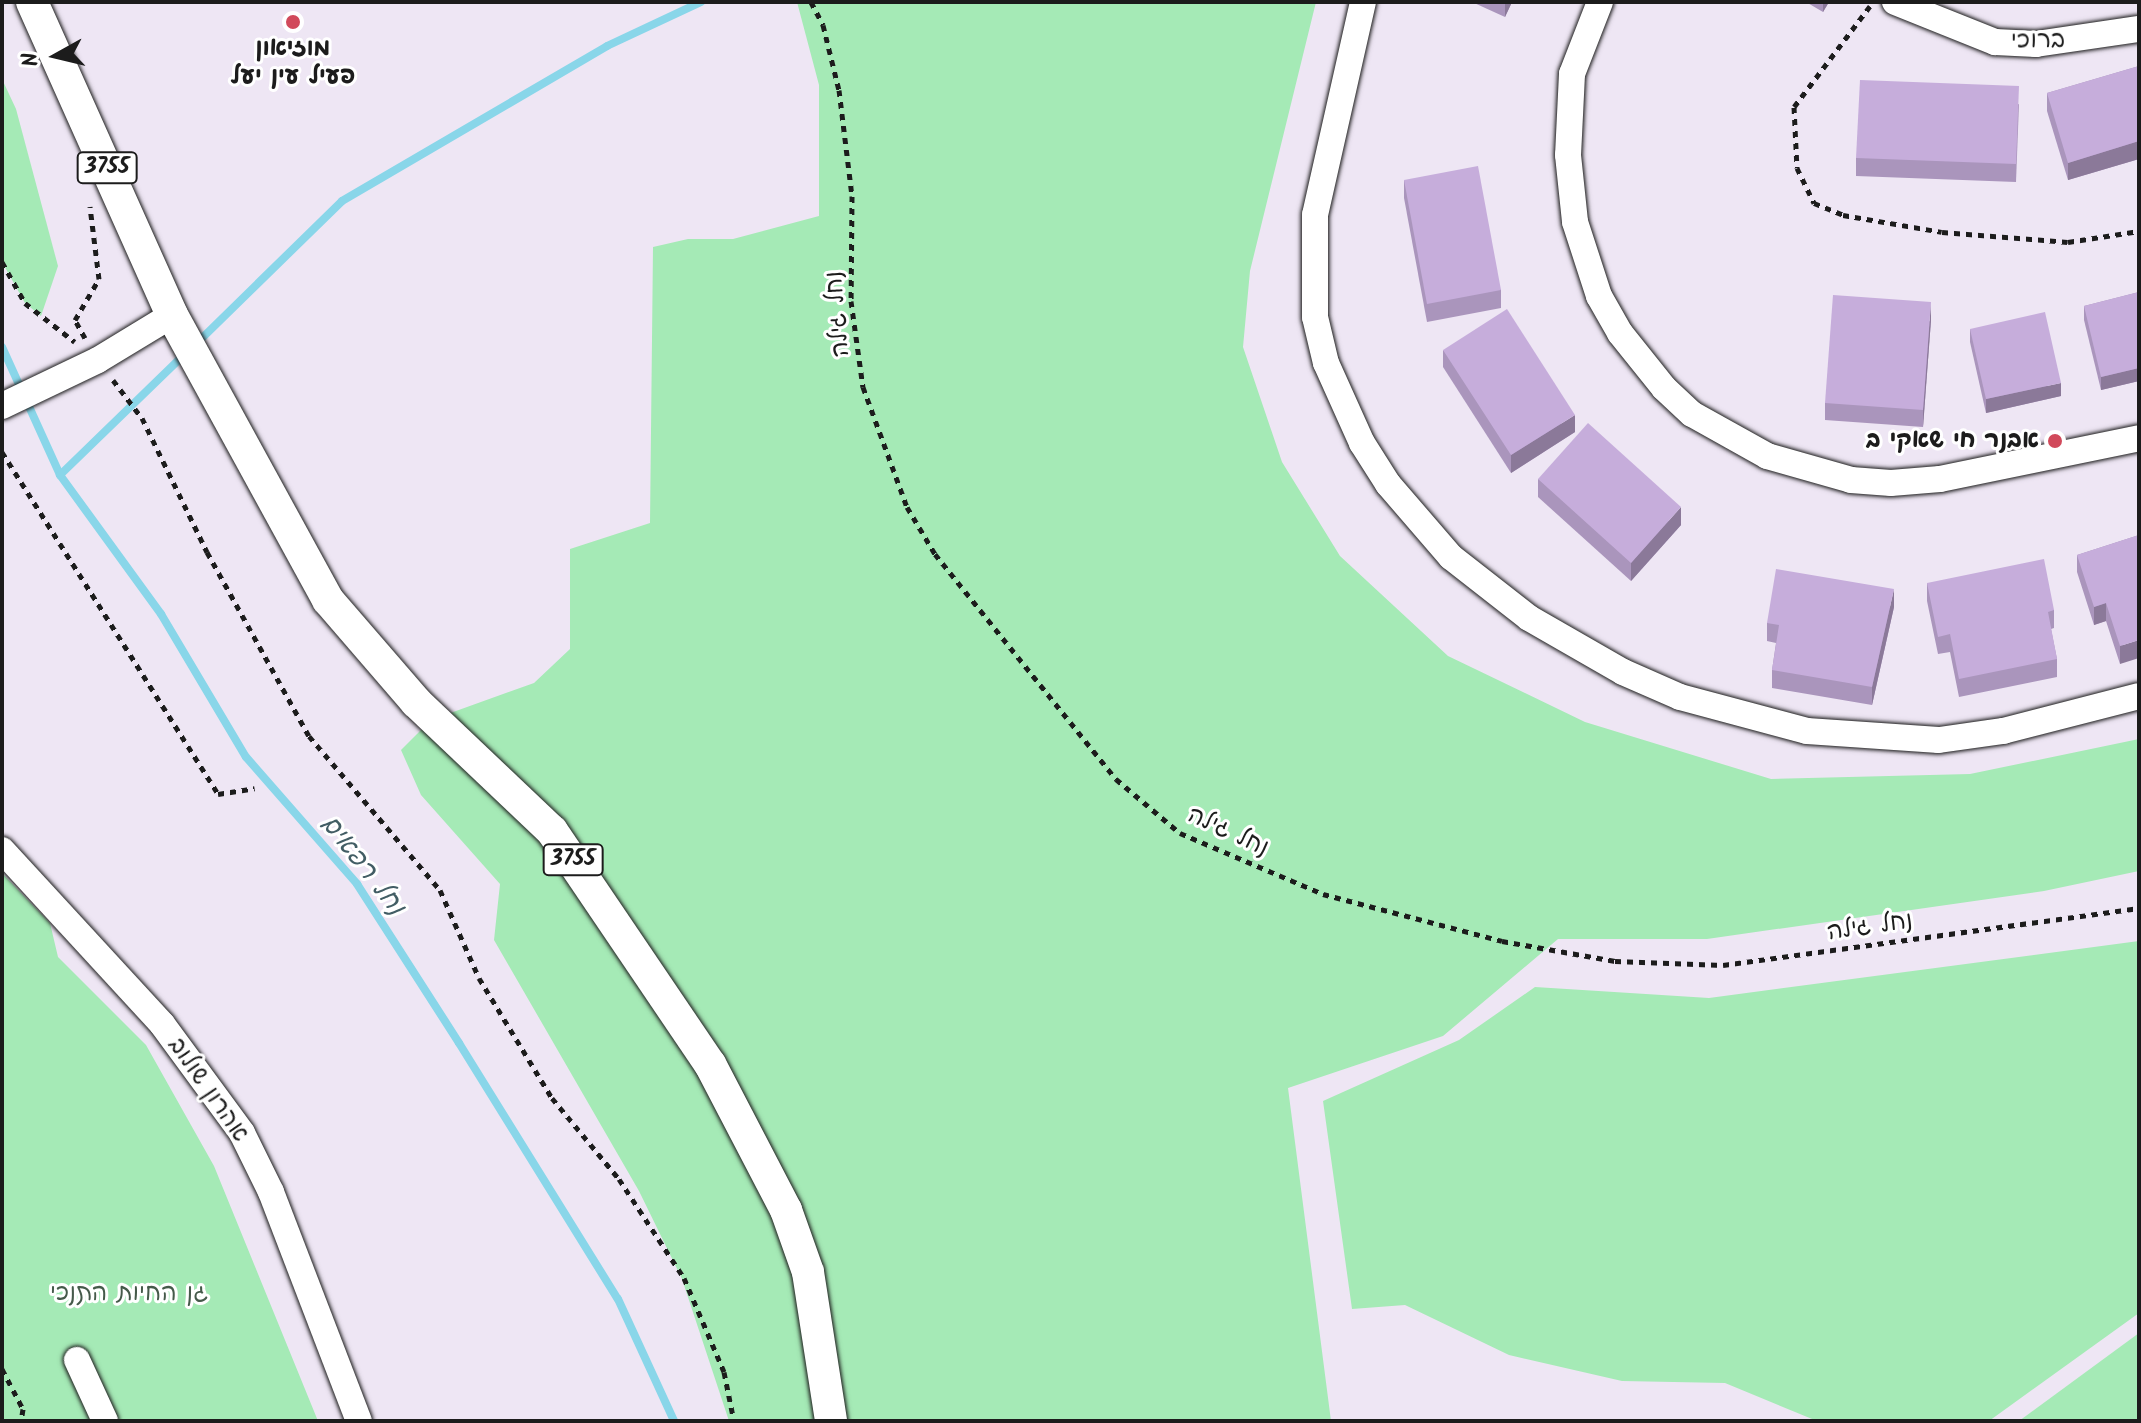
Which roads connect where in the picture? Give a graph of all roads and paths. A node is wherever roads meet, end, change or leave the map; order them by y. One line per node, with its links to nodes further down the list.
1 (32, 2): 11 (main road, 3755)
2 (811, 2): 19 (path, נחל גילה)
3 (1363, 2): 16 (street)
4 (1600, 2): 14 (street)
5 (1873, 2): 9 (path)
6 (1895, 2): 7 (street, ברוכי)
7 (2139, 29)
8 (85, 196): 12 (path)
9 (2139, 231)
10 (2, 262): 12 (path)
11 (177, 324): 12 (street); 26 (main road, 3755)
12 (98, 360): 13 (street); 25 (path)
13 (2, 406)
14 (2139, 438)
15 (2, 452): 17 (path)
16 (2139, 696)
17 (255, 788)
18 (2, 850): 24 (street, אהרון שולוב)
19 (2139, 908)
20 (77, 1360): 23 (street)
21 (2, 1369): 22 (path)
22 (21, 1421)
23 (105, 1421)
24 (359, 1421)
25 (734, 1421)
26 (831, 1421)

